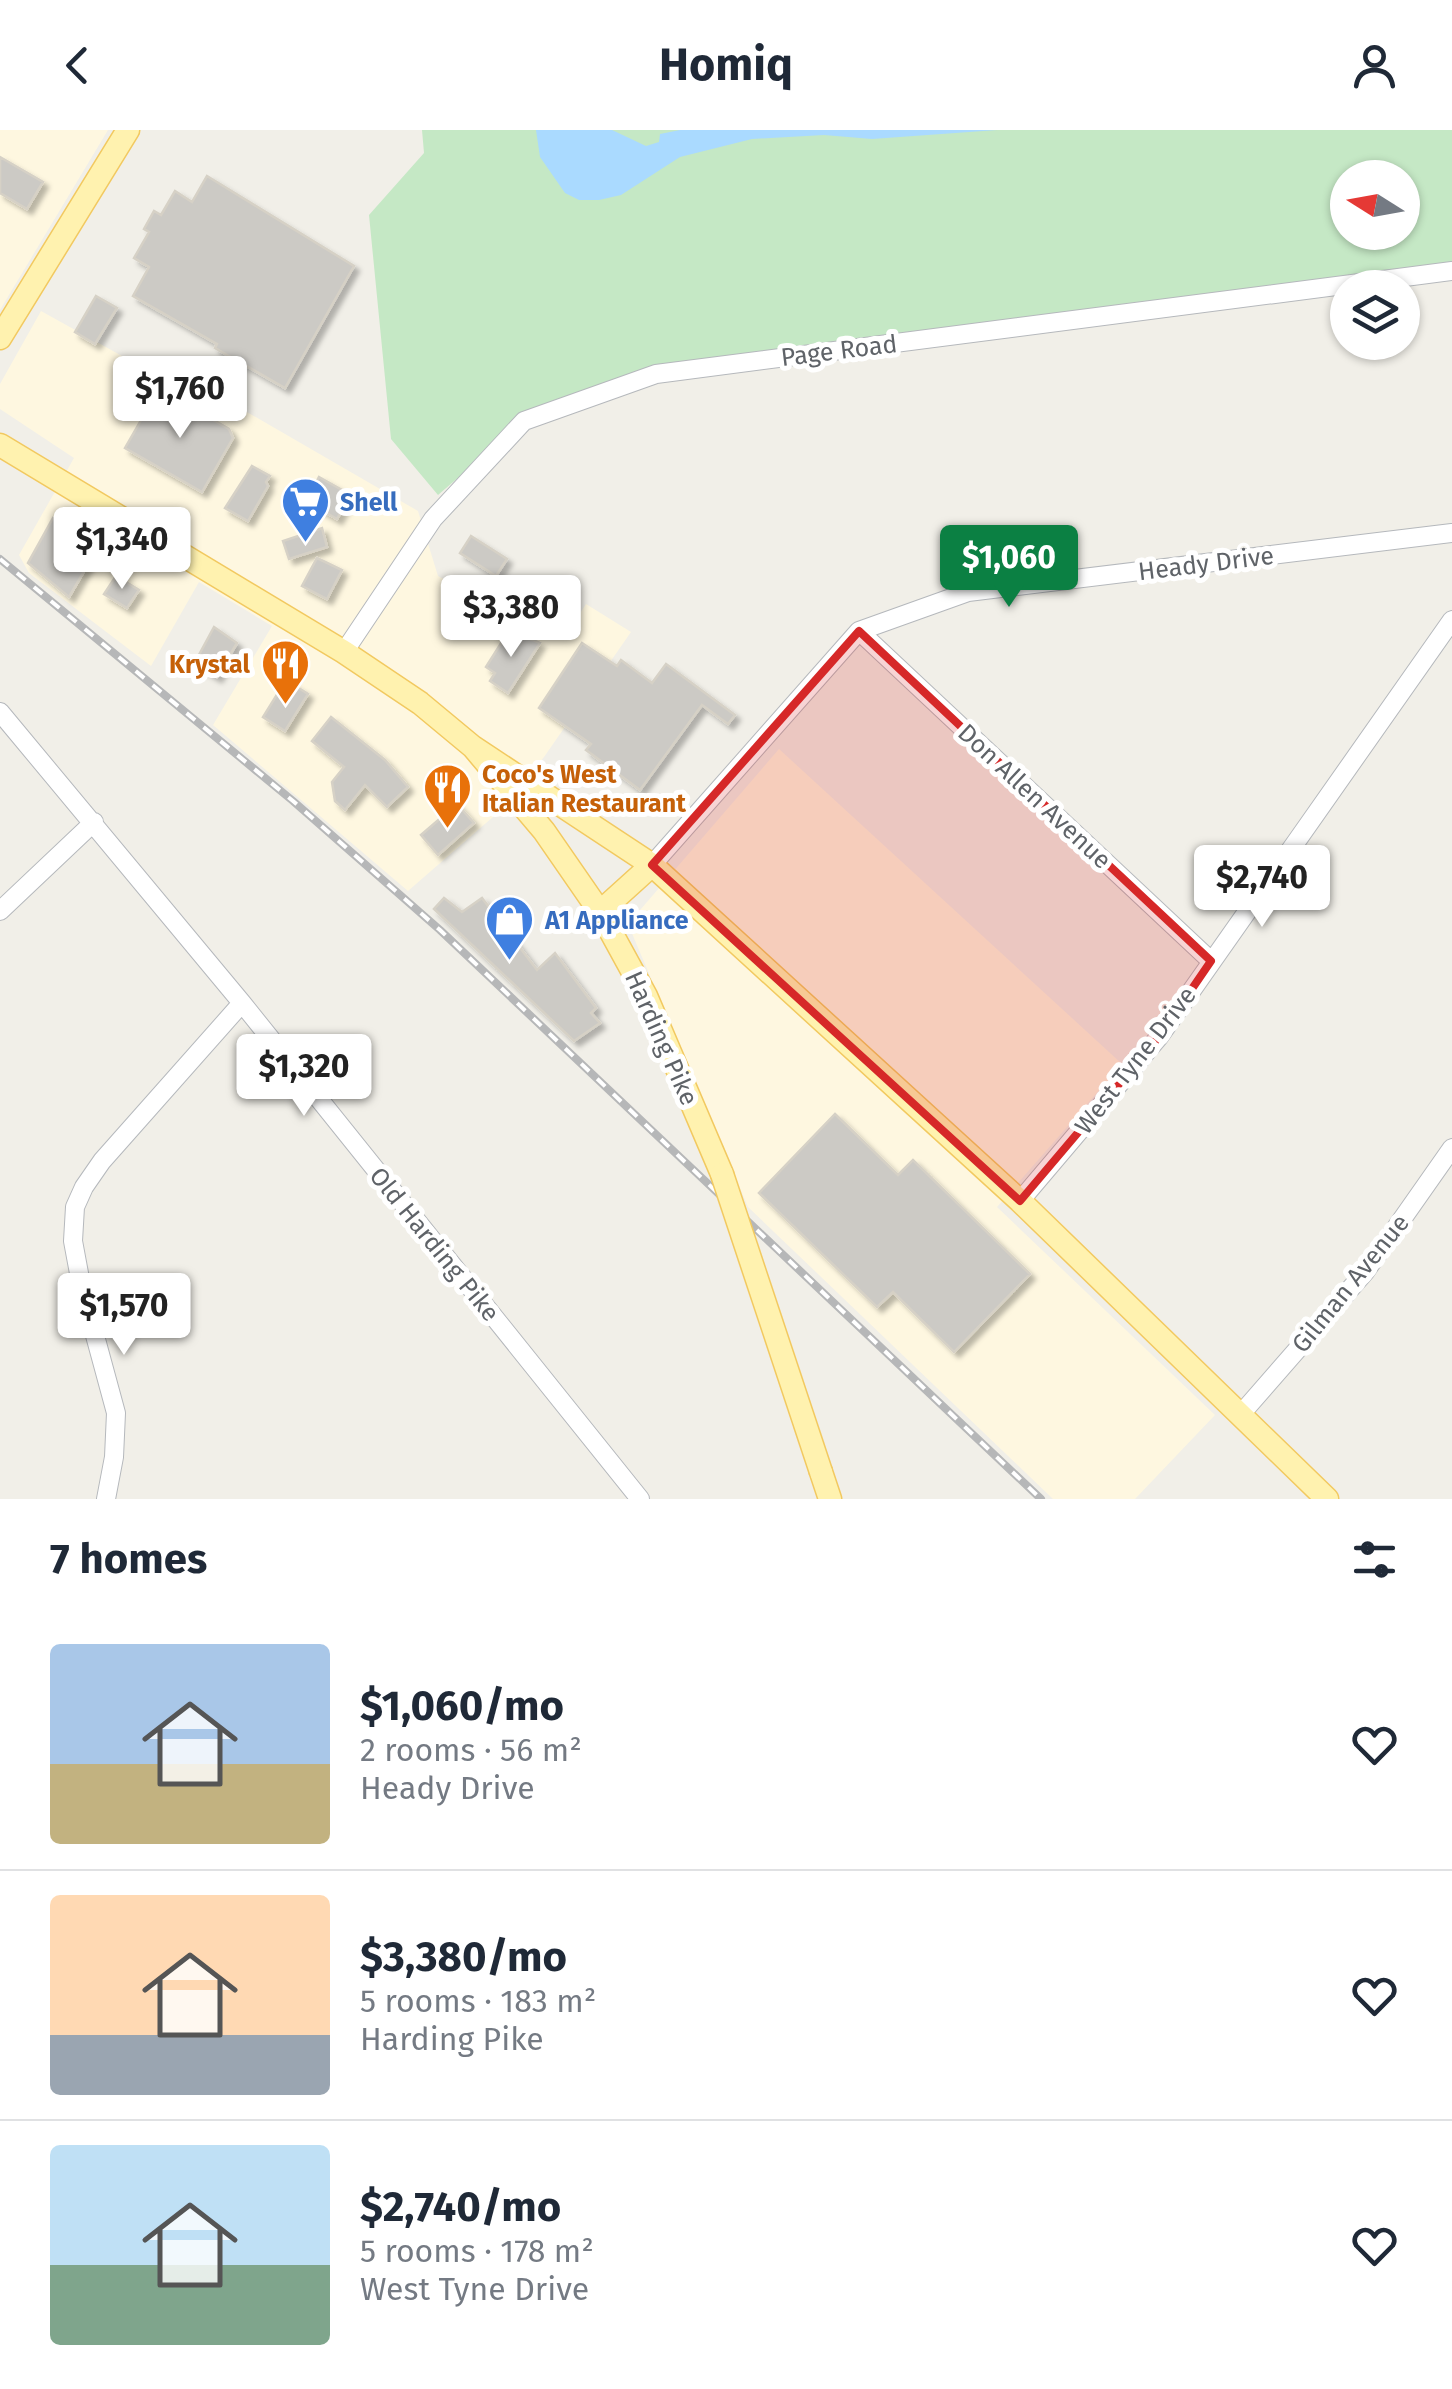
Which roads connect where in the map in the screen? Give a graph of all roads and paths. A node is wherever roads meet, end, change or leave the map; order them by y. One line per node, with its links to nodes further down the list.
1 (128, 130): 3 (main road)
2 (1452, 271): 8 (street, Page Road)
3 (0, 338)
4 (0, 444): 8 (main road, Harding Pike)
5 (1452, 533): 7 (street, Heady Drive)
6 (1452, 620): 15 (street, West Tyne Drive)
7 (858, 631): 12 (street, Heady Drive); 15 (street, Don Allen Avenue)
8 (344, 652): 10 (main road, Harding Pike)
9 (0, 712): 11 (street, Old Harding Pike)
10 (473, 748): 12 (main road); 14 (main road, Harding Pike)
11 (94, 822): 13 (street); 16 (street, Old Harding Pike)
12 (652, 865): 14 (main road); 18 (main road)
13 (0, 912)
14 (600, 912): 22 (main road, Harding Pike, bridge)
15 (1211, 961): 18 (street, West Tyne Drive)
16 (242, 1003): 20 (street); 21 (street, Old Harding Pike)
17 (1452, 1148): 19 (street, Gilman Avenue)
18 (1020, 1201): 19 (main road)
19 (1241, 1414): 23 (main road)
20 (106, 1499)
21 (640, 1499)
22 (830, 1499)
23 (1327, 1499)

